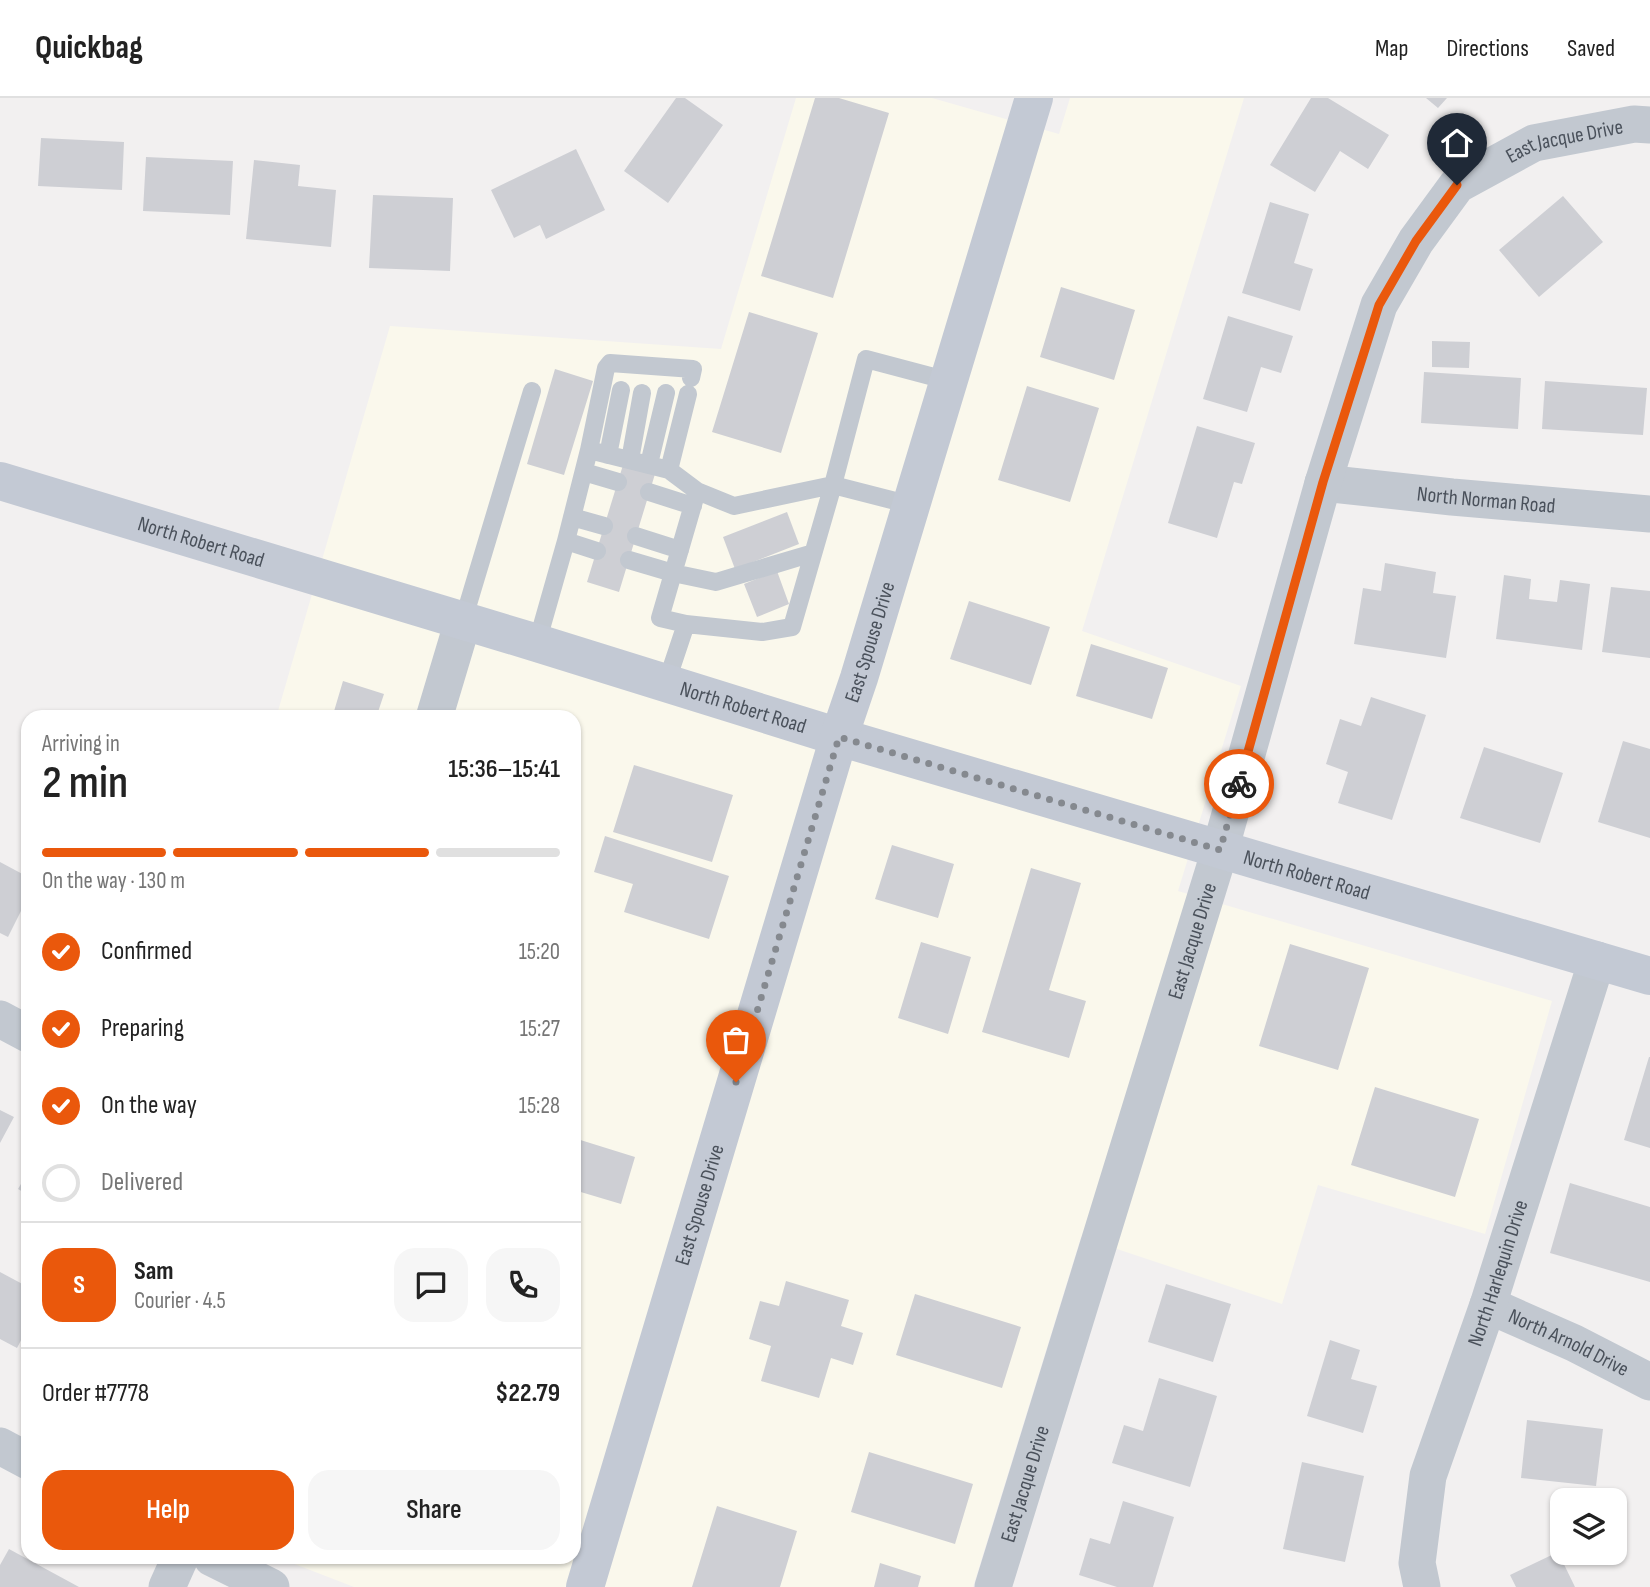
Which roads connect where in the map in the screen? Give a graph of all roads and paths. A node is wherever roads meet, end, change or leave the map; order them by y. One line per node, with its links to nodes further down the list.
1 (1034, 98): 5 (main road, East Spouse Drive)
2 (1650, 125): 16 (street, East Jacque Drive)
3 (622, 375): 4 (lane); 8 (lane); 9 (lane)
4 (669, 379): 11 (lane); 12 (lane)
5 (949, 381): 17 (lane); 20 (main road, East Spouse Drive)
6 (532, 391): 31 (lane)
7 (642, 393): 10 (lane)
8 (589, 450): 9 (lane); 13 (lane)
9 (608, 455): 10 (lane)
10 (630, 460): 11 (lane)
11 (649, 464): 12 (lane)
12 (669, 470): 19 (lane)
13 (584, 472): 15 (lane); 22 (lane)
14 (0, 481): 31 (main road, North Robert Road)
15 (618, 482)
16 (1323, 482): 21 (street, North Norman Road); 37 (street, East Jacque Drive)
17 (833, 485): 19 (lane); 20 (lane); 28 (lane)
18 (649, 492): 19 (lane)
19 (695, 499): 26 (lane)
20 (911, 505): 36 (main road, East Spouse Drive)
21 (1650, 514)
22 (572, 517): 23 (lane); 25 (lane)
23 (604, 526)
24 (636, 536): 26 (lane)
25 (566, 541): 27 (lane); 33 (lane)
26 (680, 550): 30 (lane)
27 (597, 551)
28 (813, 553): 30 (lane); 32 (lane)
29 (629, 560): 30 (lane)
30 (673, 573): 32 (lane)
31 (463, 621): 33 (main road, North Robert Road); 35 (street)
32 (687, 624): 34 (lane)
33 (537, 643): 34 (main road, North Robert Road)
34 (666, 684): 36 (main road, North Robert Road)
35 (437, 710)
36 (839, 737): 37 (main road, North Robert Road); 50 (main road, East Spouse Drive)
37 (1220, 850): 38 (main road, North Robert Road); 51 (street, East Jacque Drive)
38 (1597, 960): 39 (main road, North Robert Road); 42 (street, North Harlequin Drive)
39 (1650, 976)
40 (0, 1019): 41 (street)
41 (21, 1030)
42 (1488, 1305): 43 (street, North Arnold Drive); 52 (street, North Harlequin Drive)
43 (1650, 1382)
44 (0, 1446): 45 (street)
45 (21, 1457)
46 (177, 1564): 48 (street)
47 (224, 1564): 49 (street)
48 (167, 1587)
49 (271, 1587)
50 (585, 1587)
51 (993, 1587)
52 (1422, 1587)

